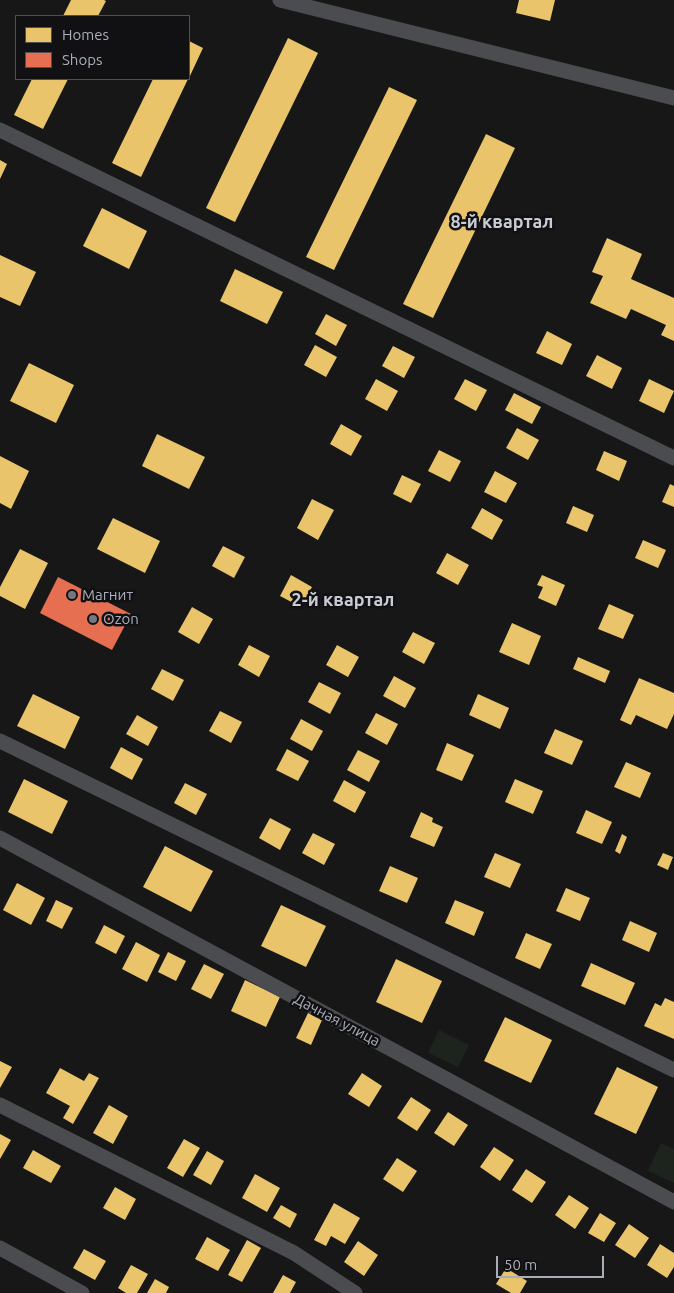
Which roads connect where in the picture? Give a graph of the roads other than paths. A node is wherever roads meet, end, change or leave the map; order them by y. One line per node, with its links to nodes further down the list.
1 (280, 0): 2 (street)
2 (674, 98)
3 (0, 130): 4 (street)
4 (674, 458)
5 (0, 741): 7 (street)
6 (0, 838): 9 (street, Дачная улица)
7 (674, 1070)
8 (0, 1105): 12 (street)
9 (674, 1202)
10 (0, 1248): 11 (street)
11 (82, 1293)
12 (355, 1293)

